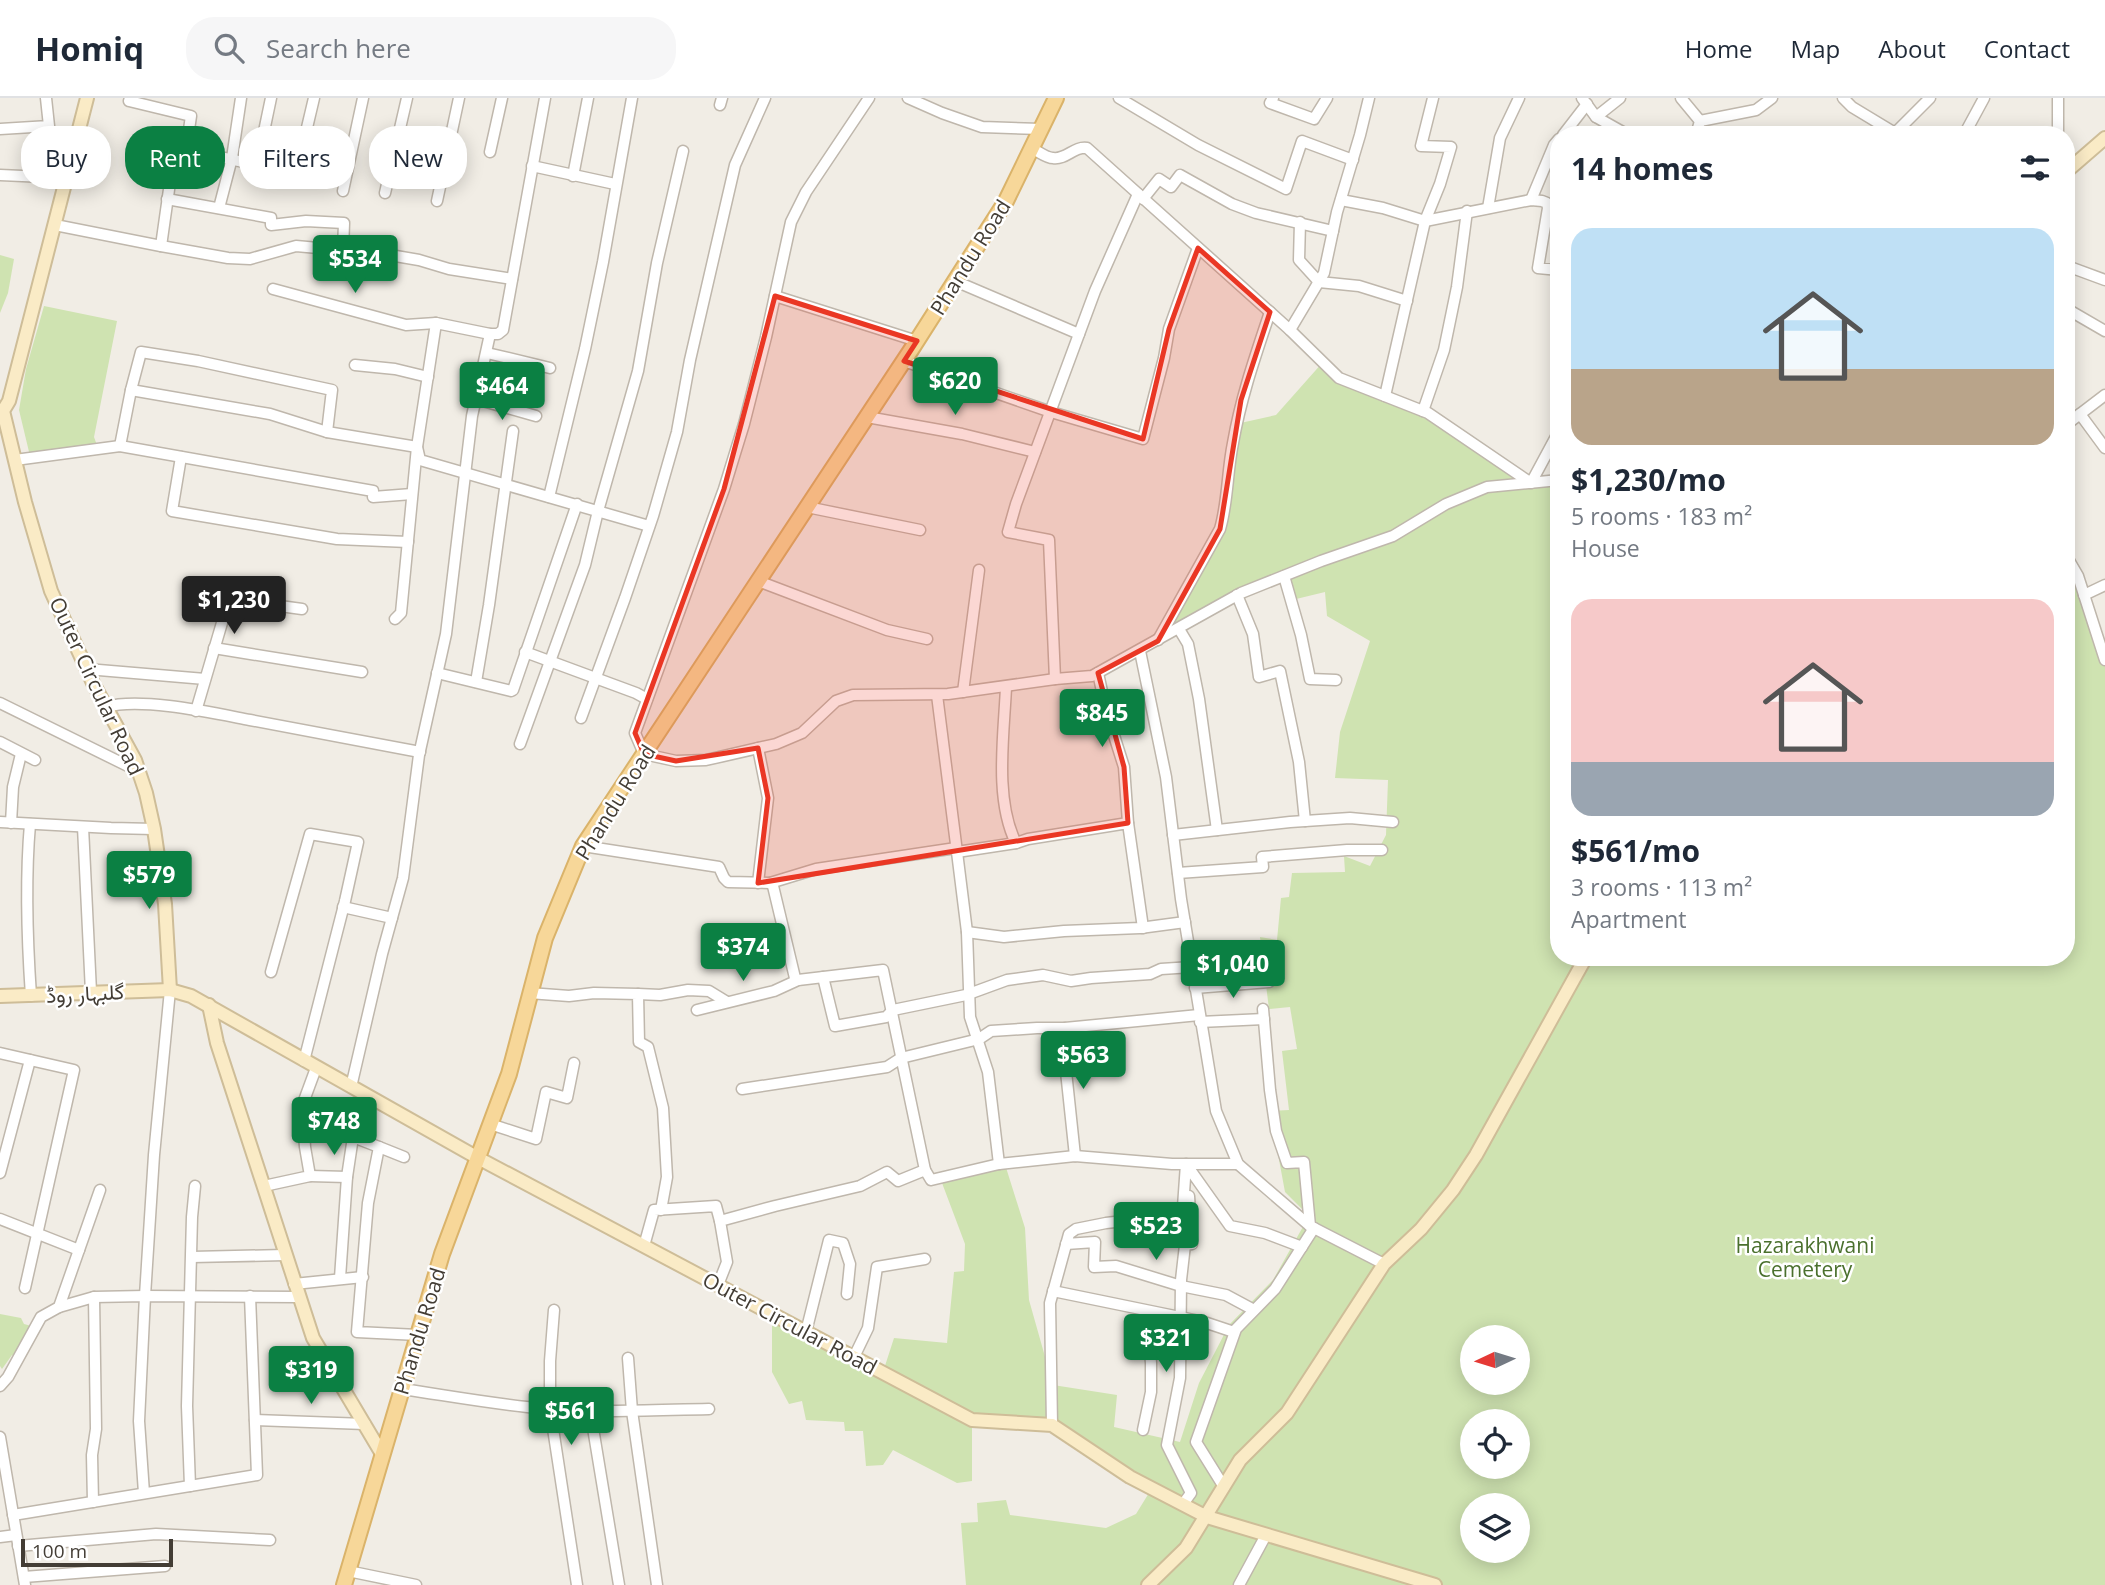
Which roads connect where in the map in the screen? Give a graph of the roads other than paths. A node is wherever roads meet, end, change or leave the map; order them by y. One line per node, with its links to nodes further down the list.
1 (46, 98): 44 (street)
2 (88, 98): 34 (main road, Outer Circular Road)
3 (130, 98): 35 (street)
4 (242, 98): 52 (street)
5 (271, 98): 52 (street)
6 (314, 98): 36 (street)
7 (363, 98): 62 (street)
8 (407, 98): 63 (street)
9 (459, 98): 68 (street)
10 (502, 98): 49 (street)
11 (545, 98): 55 (street)
12 (588, 98): 57 (street)
13 (632, 98): 59 (street)
14 (765, 98): 130 (street)
15 (869, 98): 86 (street)
16 (908, 98): 45 (street)
17 (1056, 98): 45 (main road, Phandu Road)
18 (1119, 98): 53 (street)
19 (1273, 98): 20 (street)
20 (1327, 98)
21 (1369, 98): 53 (street)
22 (1433, 98): 72 (street)
23 (1519, 98): 70 (street)
24 (1620, 98): 32 (street)
25 (1681, 98): 33 (street)
26 (1772, 98): 33 (street)
27 (1843, 98): 40 (street)
28 (1930, 98): 41 (street)
29 (1984, 98): 42 (street)
30 (2057, 98): 43 (street)
31 (1584, 101): 32 (street); 37 (street)
32 (1596, 117): 38 (street)
33 (1700, 121): 39 (street)
34 (81, 126)
35 (190, 126)
36 (307, 126)
37 (1568, 126)
38 (1612, 126)
39 (1699, 126)
40 (1882, 126)
41 (1902, 126)
42 (1969, 126)
43 (2058, 126)
44 (0, 129)
45 (1041, 129): 47 (main road, Phandu Road)
46 (2105, 138): 54 (main road)
47 (1031, 148): 64 (street); 83 (main road, Phandu Road)
48 (683, 151): 129 (street)
49 (490, 152)
50 (1550, 155): 67 (street)
51 (225, 159): 52 (street)
52 (231, 160): 69 (street)
53 (1353, 160): 66 (street)
54 (2075, 164)
55 (532, 166): 57 (street); 81 (street)
56 (0, 176): 58 (street)
57 (573, 176): 59 (street)
58 (21, 177)
59 (615, 184): 126 (street)
60 (64, 189): 74 (main road, Outer Circular Road)
61 (169, 189): 65 (street)
62 (343, 191)
63 (385, 193)
64 (1141, 196): 73 (street); 77 (street); 94 (street)
65 (167, 199): 69 (street); 76 (street)
66 (1341, 200): 72 (street); 75 (street)
67 (1531, 200): 70 (street); 79 (street)
68 (437, 201)
69 (219, 208): 78 (street)
70 (1488, 208): 71 (street)
71 (1467, 211): 72 (street); 106 (street)
72 (1425, 221): 87 (street)
73 (1300, 222): 75 (street); 84 (street)
74 (55, 225): 76 (street); 105 (main road, Outer Circular Road)
75 (1333, 231): 84 (street)
76 (161, 246): 78 (street)
77 (1198, 248): 88 (street); 107 (street)
78 (343, 250): 81 (street)
79 (1550, 269)
80 (2075, 269): 82 (street)
81 (512, 279): 93 (street)
82 (2105, 280)
83 (955, 281): 94 (street); 95 (main road, Phandu Road)
84 (1319, 282): 87 (street); 91 (street)
85 (273, 289): 90 (street)
86 (775, 296): 95 (street); 162 (street)
87 (1407, 301): 103 (street)
88 (1270, 312): 91 (street); 144 (street)
89 (2075, 314): 92 (street)
90 (436, 323): 93 (street); 100 (street)
91 (1290, 330): 103 (street)
92 (2105, 331)
93 (490, 334): 96 (street)
94 (1079, 334): 107 (street)
95 (917, 341): 97 (main road, Phandu Road)
96 (487, 352): 99 (street); 104 (street)
97 (904, 361): 107 (street); 110 (main road, Phandu Road)
98 (355, 365): 100 (street)
99 (550, 368)
100 (428, 377): 115 (street)
101 (131, 390): 113 (street); 113 (street); 114 (street)
102 (2105, 395): 108 (street)
103 (1385, 396): 106 (street)
104 (476, 399): 109 (street); 121 (street)
105 (1, 409): 120 (main road, Outer Circular Road)
106 (1423, 411): 123 (street)
107 (1051, 412): 118 (street)
108 (2080, 414): 111 (street); 117 (street)
109 (536, 416)
110 (867, 417): 118 (street); 128 (main road, Phandu Road)
111 (2075, 418)
112 (513, 431): 124 (street)
113 (327, 432): 115 (street)
114 (120, 446): 119 (street); 120 (street)
115 (417, 447): 121 (street); 125 (street)
116 (1550, 448): 123 (street)
117 (2105, 448)
118 (1035, 452): 156 (street)
119 (181, 457): 125 (street); 132 (street)
120 (15, 460): 150 (main road, Outer Circular Road)
121 (465, 473): 124 (street); 152 (street)
122 (1550, 481): 123 (street)
123 (1531, 483): 135 (street)
124 (505, 484): 126 (street); 158 (street)
125 (412, 494): 132 (street)
126 (549, 497): 127 (street)
127 (577, 504): 129 (street); 147 (street)
128 (807, 507): 131 (street); 136 (main road, Phandu Road)
129 (598, 511): 130 (street); 149 (street)
130 (649, 526): 154 (street)
131 (920, 530)
132 (408, 542): 141 (street)
133 (979, 570): 160 (street)
134 (2075, 571): 139 (street)
135 (1284, 576): 138 (street); 157 (street)
136 (758, 581): 143 (street); 172 (main road, Phandu Road)
137 (2105, 585): 139 (street)
138 (1237, 595): 142 (street); 175 (street)
139 (2084, 596): 148 (street)
140 (302, 609): 145 (street)
141 (395, 619)
142 (1179, 629): 144 (street); 182 (street)
143 (927, 639)
144 (1158, 641): 146 (street)
145 (214, 649): 151 (street); 155 (street)
146 (1140, 651): 153 (street); 183 (street)
147 (525, 652): 149 (street); 158 (street)
148 (2105, 660)
149 (549, 662): 154 (street); 168 (street)
150 (87, 669): 155 (street); 164 (main road, Outer Circular Road)
151 (362, 672)
152 (437, 673): 158 (street); 170 (street)
153 (1098, 673): 156 (street); 178 (street)
154 (596, 678): 162 (street); 166 (street)
155 (205, 679): 165 (street)
156 (1055, 679): 159 (street)
157 (1336, 680)
158 (476, 682)
159 (1006, 687): 160 (street); 184 (street)
160 (963, 692): 161 (street)
161 (937, 695): 169 (street); 186 (street)
162 (646, 699): 172 (street)
163 (0, 703): 174 (street)
164 (106, 707): 165 (street); 174 (main road, Outer Circular Road)
165 (196, 710): 170 (street)
166 (581, 718)
167 (0, 742): 171 (street)
168 (520, 744)
169 (758, 748): 172 (street); 189 (street)
170 (419, 751): 192 (street)
171 (21, 754): 173 (street); 177 (street)
172 (644, 754): 185 (main road, Phandu Road)
173 (35, 760)
174 (138, 771): 181 (main road, Outer Circular Road)
175 (1305, 821): 176 (street); 182 (street)
176 (1394, 822)
177 (5, 823): 179 (street)
178 (1128, 823): 184 (street); 194 (street)
179 (30, 824): 180 (street); 209 (street)
180 (83, 827): 181 (street); 204 (street)
181 (154, 829): 203 (main road, Outer Circular Road)
182 (1217, 830): 183 (street)
183 (1173, 835): 188 (street)
184 (1016, 843): 186 (street)
185 (583, 846): 189 (street); 205 (main road, Phandu Road)
186 (957, 850): 190 (street); 195 (street)
187 (1382, 850): 188 (street)
188 (1178, 873): 193 (street)
189 (758, 883): 190 (street)
190 (770, 883): 200 (street)
191 (344, 907): 192 (street); 198 (street); 221 (street)
192 (392, 918): 222 (street)
193 (1185, 922): 194 (street); 197 (street)
194 (1143, 928): 195 (street)
195 (967, 932): 207 (street)
196 (1581, 966): 251 (main road)
197 (1192, 967): 202 (street); 207 (street)
198 (271, 972)
199 (823, 977): 200 (street); 213 (street); 213 (street)
200 (798, 980): 210 (street)
201 (1269, 982): 202 (street)
202 (1195, 988): 214 (street)
203 (170, 990): 204 (main road, گلبہار روڈ); 211 (main road, Outer Circular Road); 260 (street)
204 (90, 992): 209 (main road, گلبہار روڈ)
205 (529, 993): 206 (street); 224 (main road, Phandu Road)
206 (638, 994): 210 (street); 239 (street)
207 (968, 994): 213 (street); 216 (street)
208 (0, 996): 209 (main road, گلبہار روڈ)
209 (31, 996)
210 (727, 1002): 212 (street)
211 (209, 1005): 221 (main road, Outer Circular Road); 237 (main road)
212 (697, 1010)
213 (893, 1010): 218 (street)
214 (1200, 1019): 215 (street); 231 (street); 242 (street)
215 (1065, 1028): 216 (street); 226 (street)
216 (979, 1039): 218 (street); 229 (street)
217 (0, 1053): 219 (street)
218 (901, 1058): 223 (street); 232 (street)
219 (30, 1060): 233 (street); 243 (street)
220 (574, 1063): 224 (street)
221 (310, 1065): 222 (main road, Outer Circular Road); 234 (street)
222 (351, 1087): 228 (main road, Outer Circular Road)
223 (743, 1089)
224 (490, 1124): 228 (main road, Phandu Road)
225 (379, 1147): 227 (street); 235 (street); 252 (street)
226 (1075, 1156): 229 (street); 230 (street)
227 (404, 1157)
228 (478, 1157): 245 (main road, Outer Circular Road); 271 (main road, Phandu Road)
229 (999, 1164): 232 (street)
230 (1186, 1164): 231 (street); 244 (street); 246 (street); 255 (street)
231 (1238, 1164): 242 (street)
232 (925, 1170): 241 (street)
233 (0, 1172)
234 (310, 1176): 235 (street); 237 (street)
235 (347, 1177): 253 (street)
236 (195, 1186): 249 (street)
237 (264, 1186): 248 (main road)
238 (100, 1190): 247 (street)
239 (661, 1210): 241 (street); 245 (street)
240 (0, 1219): 243 (street)
241 (720, 1221): 254 (street)
242 (1312, 1227): 246 (street); 251 (street)
243 (36, 1233): 247 (street); 256 (street)
244 (1066, 1244): 255 (street); 258 (street)
245 (643, 1246): 254 (main road, Outer Circular Road)
246 (1302, 1247): 266 (street)
247 (79, 1251): 264 (street)
248 (285, 1255): 249 (street); 257 (main road)
249 (192, 1257): 263 (street)
250 (925, 1259): 272 (street)
251 (1384, 1265): 287 (main road)
252 (363, 1276): 253 (street); 271 (street)
253 (340, 1278): 257 (street)
254 (718, 1285): 269 (main road, Outer Circular Road)
255 (1181, 1286): 266 (street); 268 (street)
256 (25, 1289)
257 (296, 1291): 261 (street); 281 (main road)
258 (1054, 1291): 267 (street); 282 (street)
259 (847, 1294): 269 (street)
260 (145, 1296): 262 (street); 263 (street); 288 (street)
261 (250, 1296): 263 (street); 280 (street)
262 (94, 1297): 264 (street); 289 (street)
263 (191, 1297): 286 (street)
264 (59, 1307): 274 (street)
265 (554, 1310): 276 (street)
266 (1254, 1310): 270 (street)
267 (1153, 1312): 268 (street); 283 (street)
268 (1181, 1318): 270 (street); 290 (street)
269 (806, 1332): 272 (main road, Outer Circular Road)
270 (1234, 1332): 287 (street)
271 (418, 1335): 275 (main road, Phandu Road)
272 (854, 1357): 282 (main road, Outer Circular Road)
273 (628, 1358): 279 (street)
274 (0, 1386)
275 (402, 1389): 276 (street); 285 (main road, Phandu Road)
276 (550, 1409): 278 (street); 301 (street)
277 (709, 1409): 279 (street)
278 (590, 1410): 279 (street); 302 (street)
279 (632, 1411): 303 (street)
280 (255, 1420): 281 (street); 286 (street)
281 (365, 1424): 285 (main road)
282 (1052, 1425): 290 (main road)
283 (1143, 1430)
284 (0, 1437): 291 (street)
285 (382, 1454): 298 (main road, Phandu Road)
286 (190, 1486): 288 (street)
287 (1224, 1487): 292 (main road)
288 (144, 1493): 289 (street)
289 (93, 1502): 291 (street)
290 (1183, 1504): 292 (main road)
291 (13, 1515): 295 (street)
292 (1207, 1517): 293 (main road); 304 (main road)
293 (1266, 1535): 305 (street); 306 (main road)
294 (0, 1538): 295 (street)
295 (17, 1540): 296 (street); 299 (street)
296 (270, 1540)
297 (165, 1566): 299 (street)
298 (346, 1578): 300 (street)
299 (24, 1581)
300 (416, 1585)
301 (577, 1585)
302 (619, 1585)
303 (657, 1585)
304 (1148, 1585)
305 (1239, 1585)
306 (1435, 1585)

